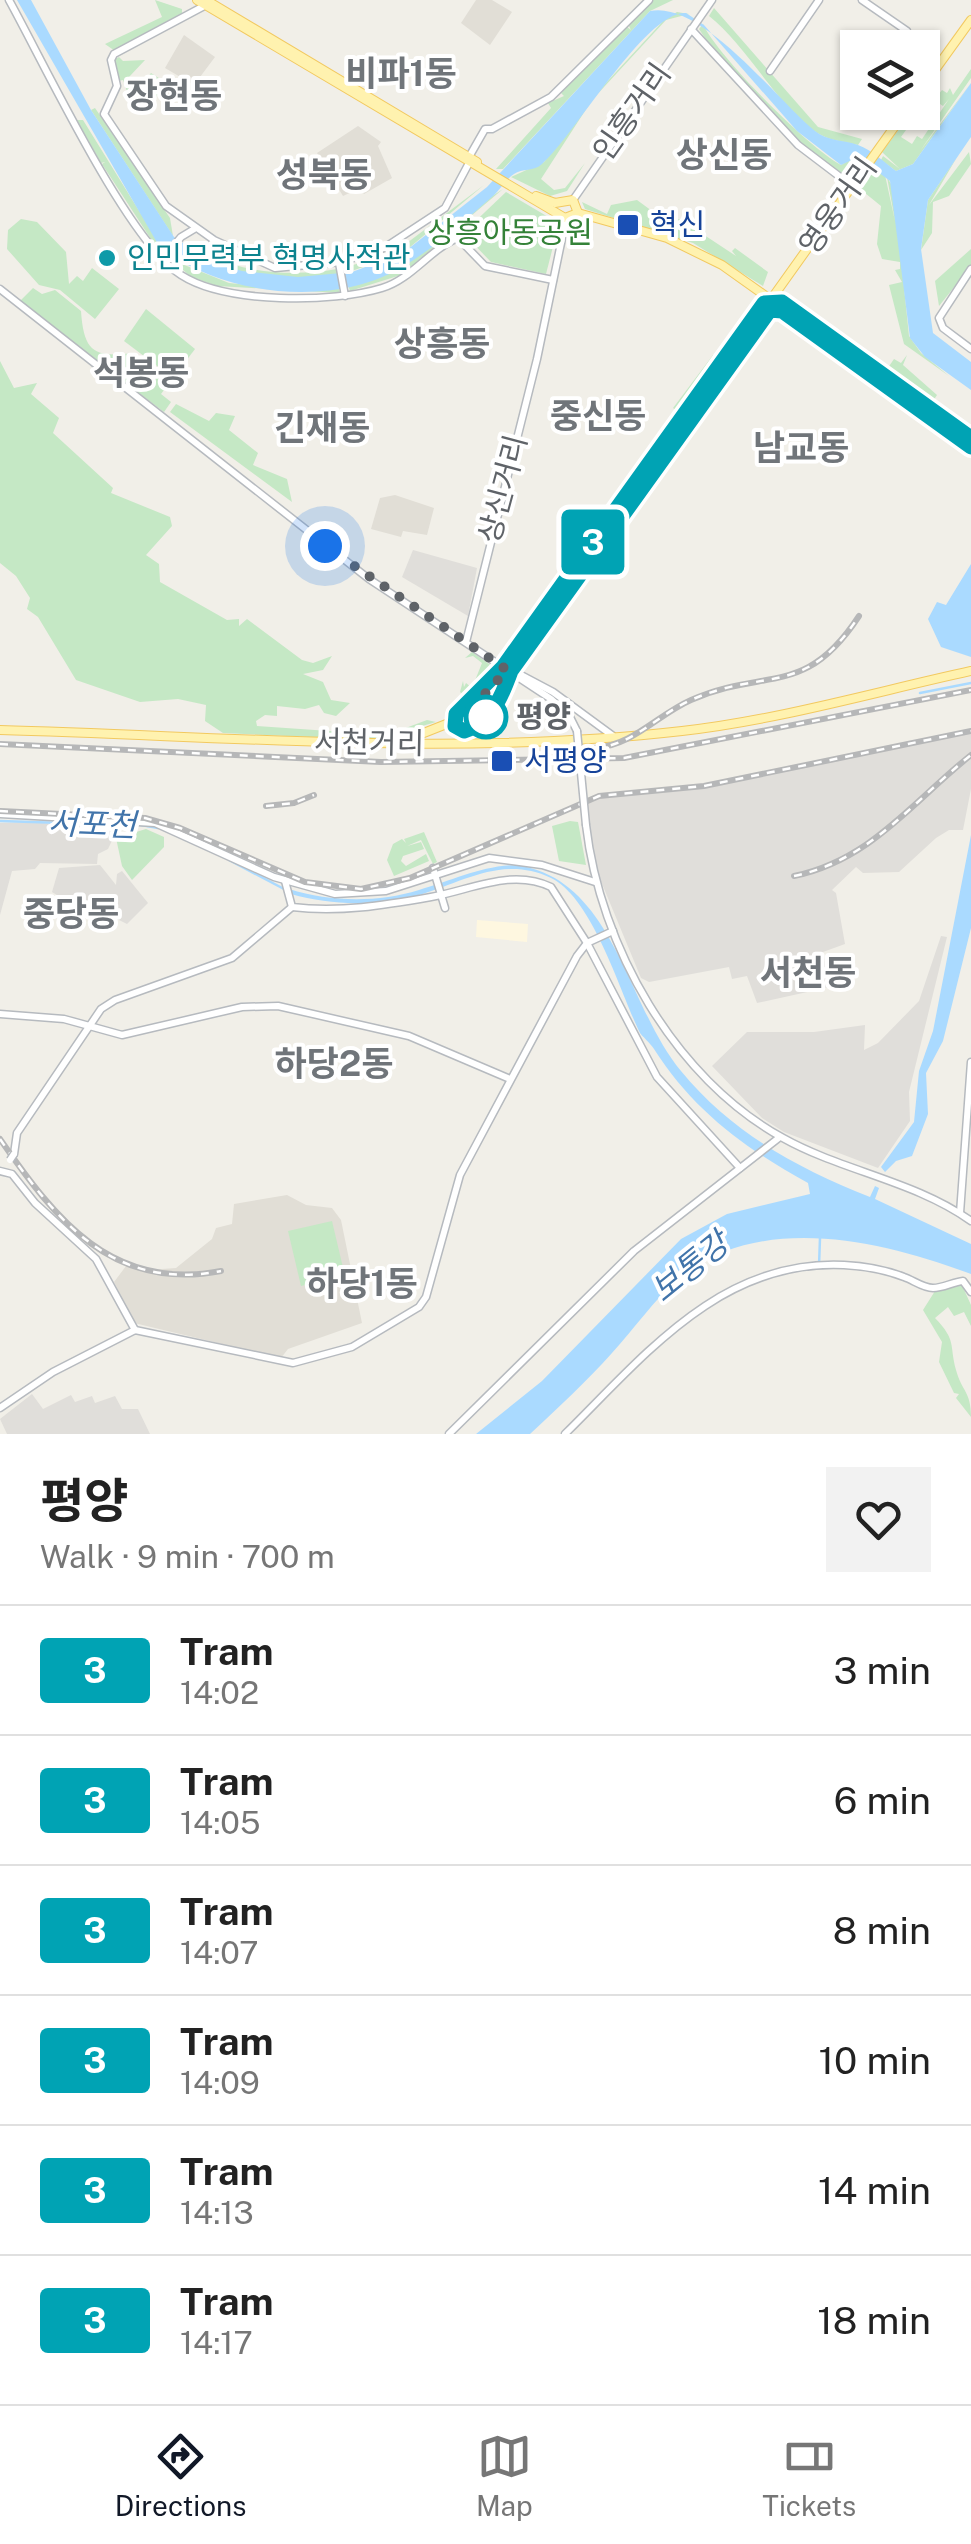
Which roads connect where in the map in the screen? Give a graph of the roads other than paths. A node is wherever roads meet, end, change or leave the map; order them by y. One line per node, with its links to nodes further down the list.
1 (9, 0): 19 (street)
2 (649, 0): 13 (street)
3 (820, 0): 11 (street)
4 (862, 0): 9 (street)
5 (204, 2): 13 (main road); 18 (street)
6 (709, 2): 8 (street, 인흥거리)
7 (971, 20): 10 (main road)
8 (692, 27): 14 (street); 15 (street, 인흥거리)
9 (906, 30)
10 (940, 63)
11 (770, 71)
12 (892, 130): 14 (main road, 영웅거리)
13 (469, 160): 16 (main road); 20 (street)
14 (852, 186): 25 (main road, 영웅거리)
15 (573, 200): 16 (main road); 17 (main road)
16 (562, 211): 17 (main road); 22 (street, 상신거리)
17 (578, 213): 25 (main road)
18 (196, 228): 19 (street); 20 (street)
19 (165, 258): 24 (street)
20 (340, 265): 24 (street)
21 (971, 269): 26 (street)
22 (553, 280): 24 (street); 28 (street, 상신거리)
23 (0, 289): 28 (street)
24 (345, 293)
25 (770, 299): 27 (main road); 29 (main road, 영웅거리)
26 (971, 349)
27 (971, 442)
28 (466, 642): 29 (street)
29 (507, 670): 32 (street); 33 (main road, 영웅거리); 36 (street, bridge)
30 (971, 671): 32 (main road, 서천거리)
31 (0, 730): 33 (main road, 서천거리)
32 (614, 736): 33 (main road, 서천거리)
33 (395, 744)
34 (0, 814): 37 (street)
35 (436, 875): 36 (street); 37 (street); 38 (street)
36 (595, 882): 41 (street)
37 (287, 887): 39 (street)
38 (443, 892): 39 (street); 40 (street); 42 (street)
39 (292, 907): 44 (street)
40 (445, 908)
41 (611, 932): 42 (street); 47 (street)
42 (591, 942): 46 (street); 48 (street)
43 (0, 1014): 44 (street)
44 (86, 1026): 46 (street); 49 (street)
45 (971, 1062): 50 (street)
46 (510, 1080): 53 (street)
47 (778, 1139): 48 (street); 50 (street)
48 (742, 1167): 55 (street)
49 (2, 1170): 53 (street)
50 (960, 1214): 51 (street)
51 (971, 1221)
52 (971, 1292): 56 (street)
53 (135, 1330): 54 (street)
54 (0, 1408)
55 (450, 1434)
56 (565, 1434)

